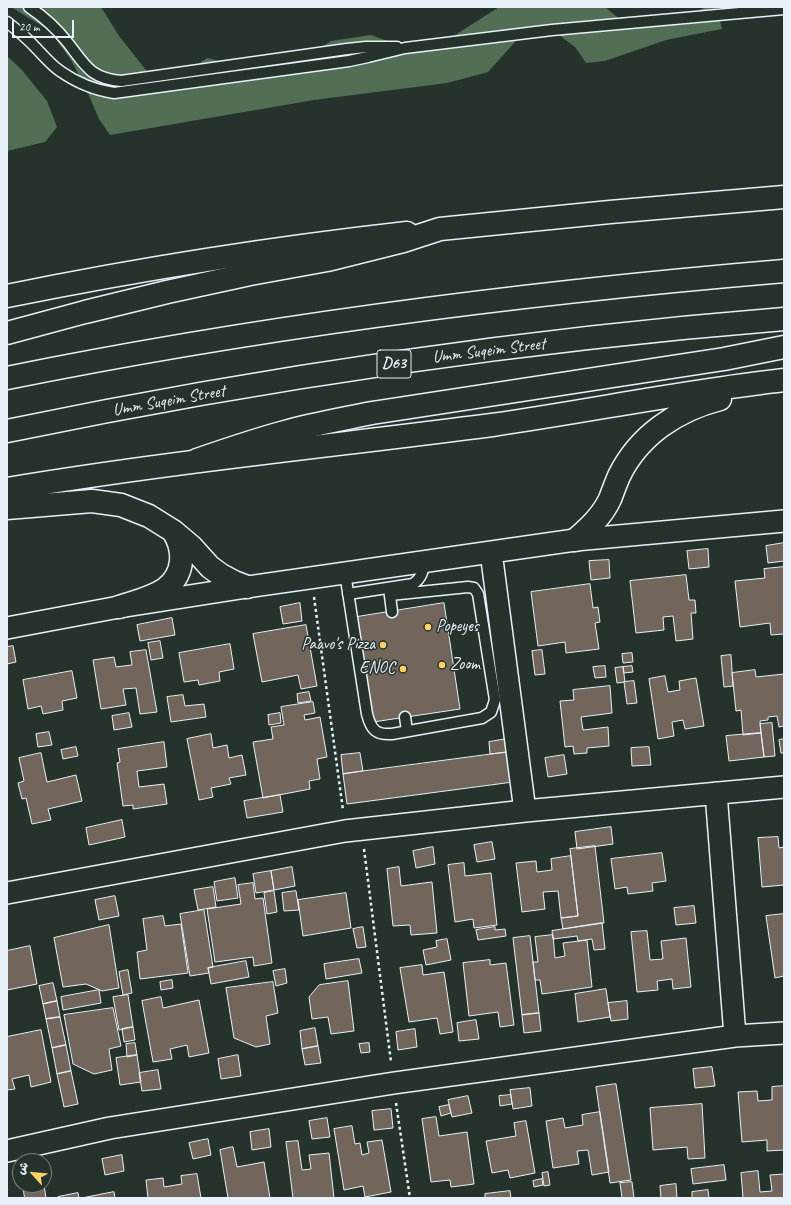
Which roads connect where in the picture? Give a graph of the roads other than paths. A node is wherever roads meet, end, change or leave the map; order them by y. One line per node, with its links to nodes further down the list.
1 (30, 7): 4 (lane)
2 (784, 9): 4 (lane)
3 (7, 22): 4 (lane)
4 (405, 48)
5 (784, 197): 6 (main road)
6 (440, 229): 8 (main road); 10 (main road)
7 (784, 271): 12 (main road)
8 (7, 296)
9 (784, 319): 14 (main road, Umm Suqeim Street / D63)
10 (7, 333)
11 (784, 347): 15 (main road)
12 (7, 378)
13 (777, 381): 15 (main road); 20 (main road)
14 (7, 431)
15 (197, 460): 16 (main road)
16 (7, 489)
17 (7, 508): 19 (main road)
18 (784, 520): 20 (street)
19 (173, 531): 24 (main road); 27 (main road)
20 (575, 540): 21 (street)
21 (491, 552): 22 (street); 34 (street)
22 (424, 562): 23 (street); 25 (lane)
23 (345, 573): 24 (street); 26 (lane)
24 (247, 587): 27 (street)
25 (389, 591): 26 (lane); 28 (lane); 31 (lane)
26 (348, 594): 31 (lane)
27 (119, 607): 29 (street)
28 (392, 612)
29 (7, 628)
30 (405, 717): 31 (lane)
31 (407, 731)
32 (784, 787): 33 (street)
33 (716, 793): 34 (street); 37 (street)
34 (525, 811): 35 (street)
35 (7, 894)
36 (784, 1033): 37 (street)
37 (735, 1036): 38 (street)
38 (7, 1151)

